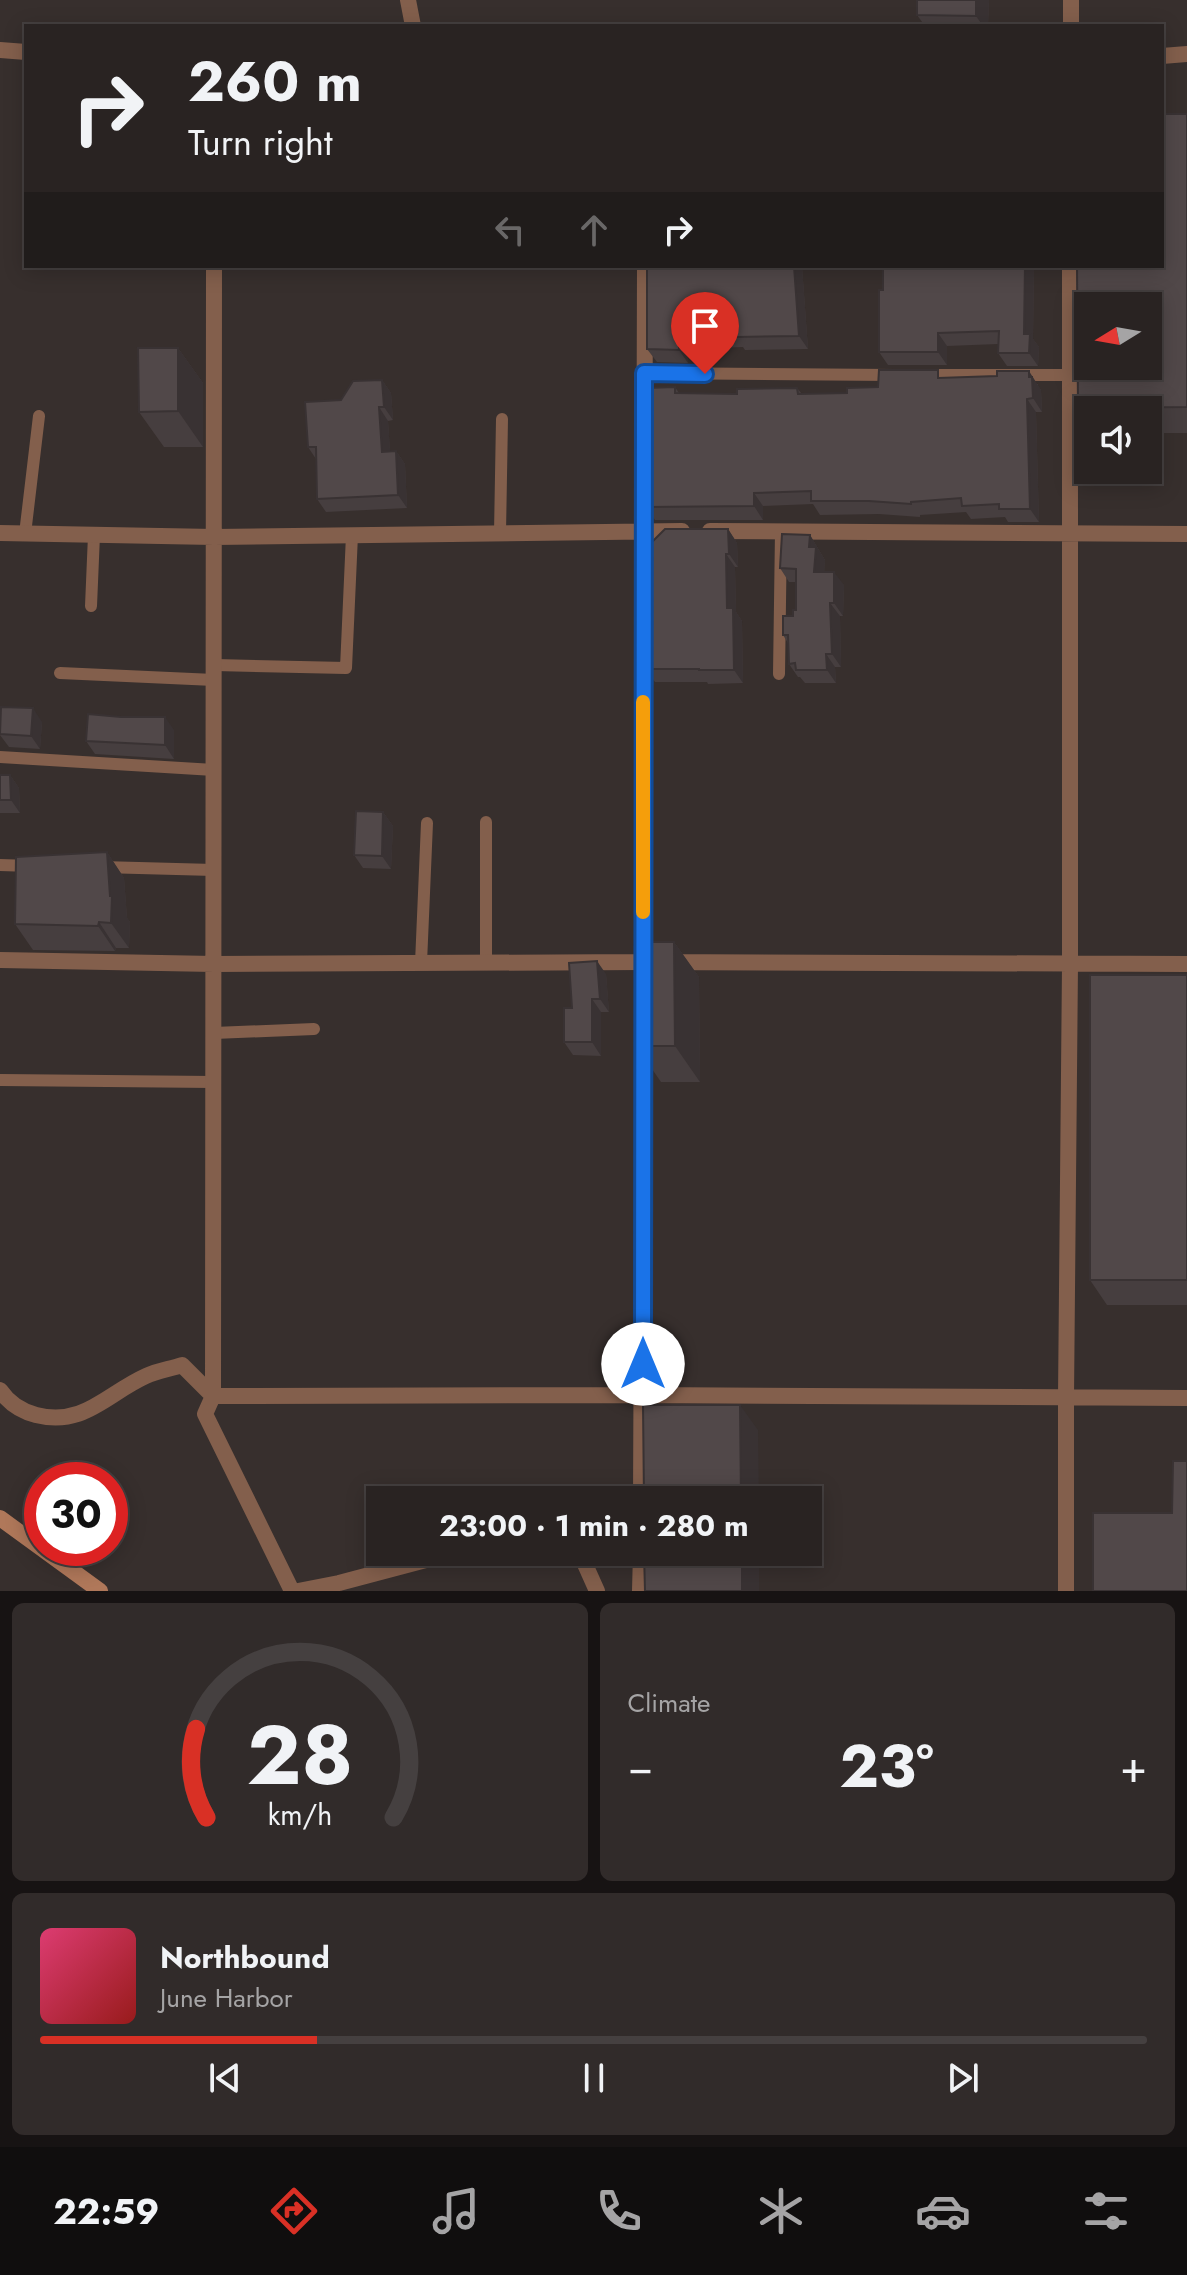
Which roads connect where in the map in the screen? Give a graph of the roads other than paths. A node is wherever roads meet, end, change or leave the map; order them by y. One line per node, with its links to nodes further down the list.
1 (408, 0): 3 (street)
2 (1071, 0): 4 (street)
3 (413, 24)
4 (1071, 24)
5 (0, 50): 6 (street)
6 (24, 52)
7 (1187, 54): 8 (street)
8 (1164, 56)
9 (214, 268): 25 (street)
10 (645, 268): 12 (street)
11 (1070, 268): 13 (street)
12 (644, 373): 13 (lane); 16 (street)
13 (1070, 375): 20 (street)
14 (39, 416): 21 (lane)
15 (502, 419): 19 (lane)
16 (643, 531): 17 (street); 19 (street); 44 (street)
17 (781, 531): 20 (street); 29 (lane)
18 (0, 533): 21 (street)
19 (500, 533): 24 (street)
20 (1070, 533): 22 (street); 42 (street)
21 (25, 534): 23 (street)
22 (1187, 534)
23 (94, 535): 25 (street); 26 (lane)
24 (352, 535): 25 (street); 28 (lane)
25 (214, 537): 28 (street)
26 (91, 606)
27 (60, 673): 28 (lane)
28 (214, 673): 31 (street)
29 (779, 674)
30 (0, 757): 31 (lane)
31 (214, 770): 37 (street)
32 (486, 822): 40 (lane)
33 (427, 823): 39 (lane)
34 (0, 865): 35 (lane)
35 (46, 866)
36 (92, 867): 37 (lane)
37 (214, 870): 41 (street)
38 (0, 960): 41 (street)
39 (421, 963): 40 (street); 41 (street)
40 (486, 963): 44 (street)
41 (214, 964): 47 (street)
42 (1070, 964): 43 (street); 44 (street); 52 (street)
43 (1187, 964)
44 (643, 970)
45 (643, 1024): 50 (street)
46 (314, 1029): 47 (lane)
47 (214, 1033): 49 (street)
48 (0, 1080): 49 (lane)
49 (214, 1082): 51 (street)
50 (643, 1395): 51 (street); 52 (street); 55 (street)
51 (213, 1396): 54 (street); 61 (street)
52 (1066, 1398): 53 (street); 64 (street)
53 (1187, 1398)
54 (3, 1399)
55 (641, 1486)
56 (0, 1518): 60 (street)
57 (403, 1566): 61 (street)
58 (586, 1566): 62 (street)
59 (641, 1566): 63 (street)
60 (100, 1591)
61 (295, 1591)
62 (597, 1591)
63 (640, 1591)
64 (1066, 1591)

